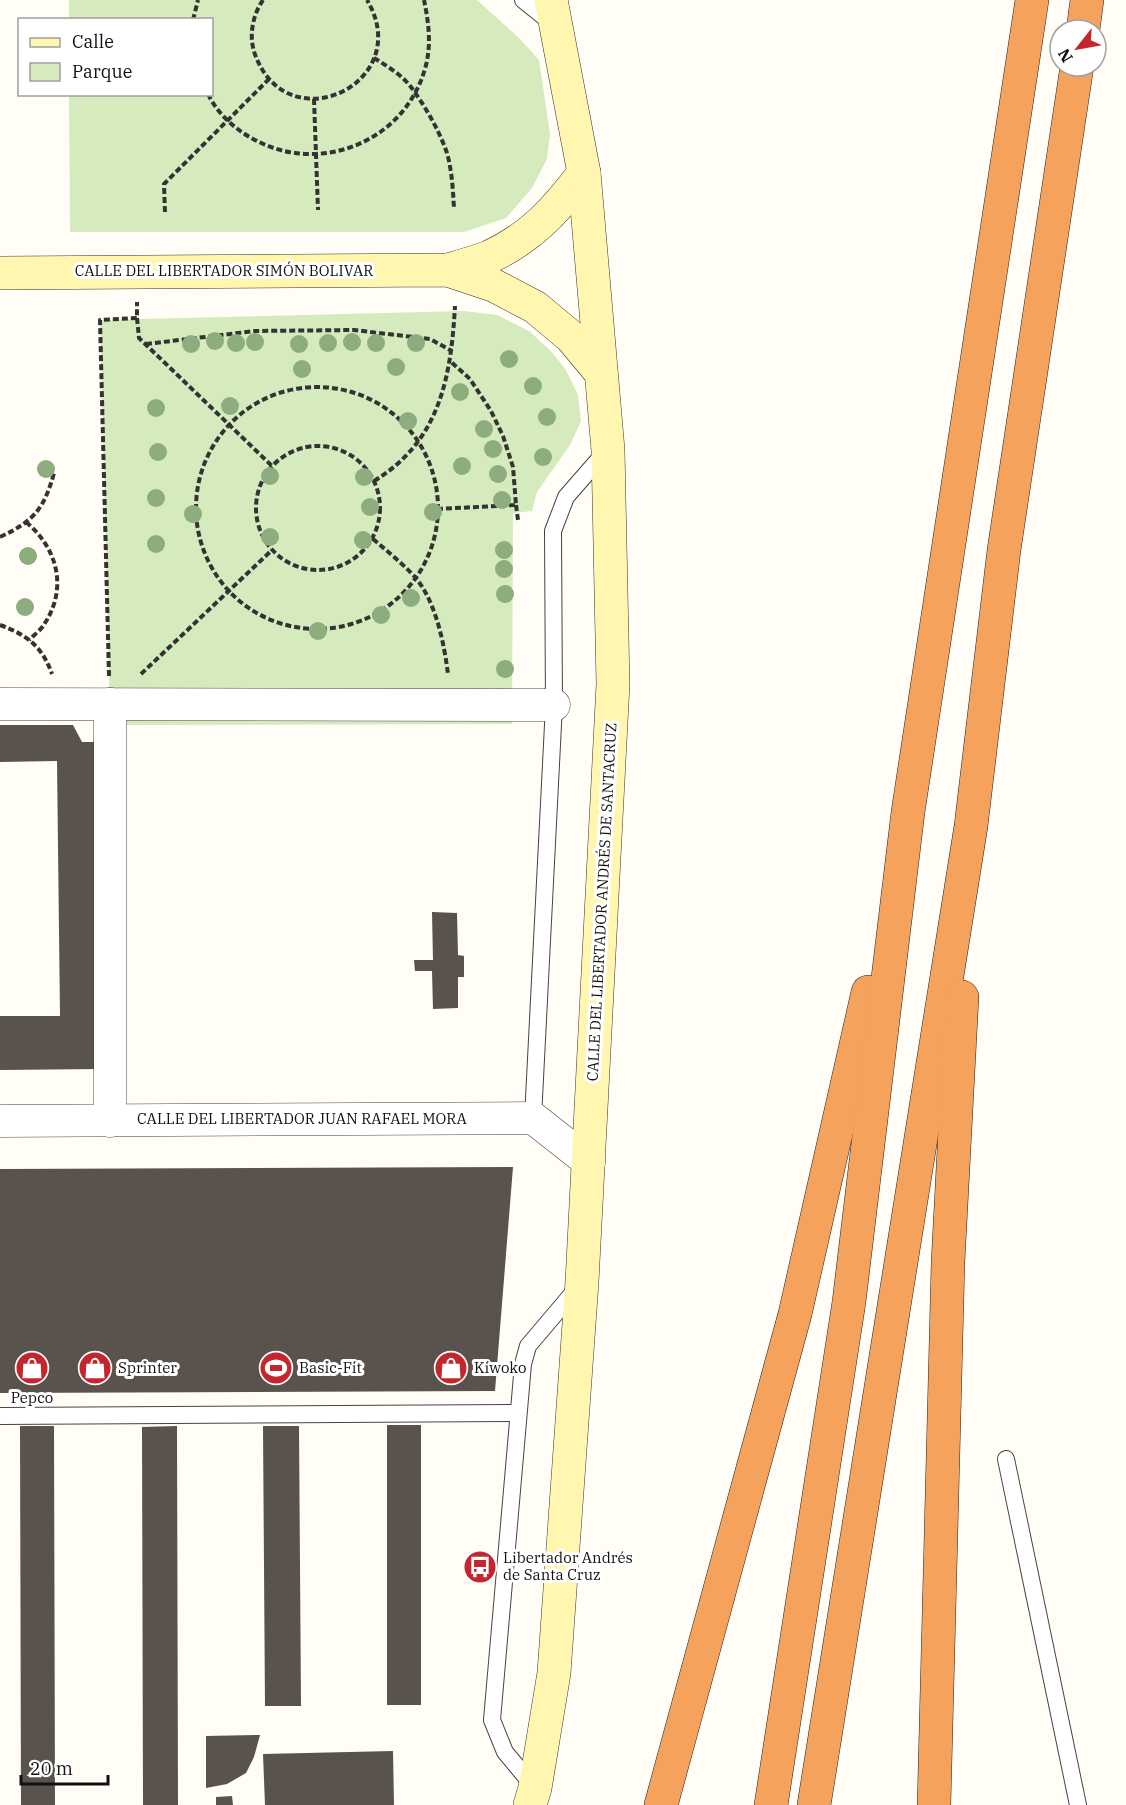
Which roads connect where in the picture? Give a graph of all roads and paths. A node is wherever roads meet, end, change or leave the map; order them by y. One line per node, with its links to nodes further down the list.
1 (198, 0): 9 (path)
2 (263, 0): 13 (path)
3 (367, 0): 11 (path)
4 (424, 0): 14 (path)
5 (523, 0): 8 (lane)
6 (1032, 0): 54 (highway)
7 (1088, 0): 10 (highway)
8 (554, 13): 19 (main road, CALLE DEL LIBERTADOR ANDRÉS DE SANTACRUZ)
9 (194, 18)
10 (1085, 18)
11 (374, 58): 14 (path); 16 (path)
12 (1075, 78): 55 (highway)
13 (269, 79): 16 (path); 17 (path)
14 (415, 94): 18 (path); 20 (path)
15 (209, 96): 17 (path)
16 (314, 99): 18 (path)
17 (228, 121): 18 (path); 22 (path)
18 (316, 155): 21 (path)
19 (584, 173): 23 (main road, CALLE DEL LIBERTADOR SIMÓN BOLIVAR); 31 (main road, CALLE DEL LIBERTADOR ANDRÉS DE SANTACRUZ)
20 (454, 209)
21 (318, 210)
22 (165, 212)
23 (448, 270): 24 (main road, CALLE DEL LIBERTADOR SIMÓN BOLIVAR); 31 (main road, CALLE DEL LIBERTADOR SIMÓN BOLIVAR)
24 (137, 272): 25 (main road, CALLE DEL LIBERTADOR SIMÓN BOLIVAR); 27 (path)
25 (0, 273)
26 (455, 306): 29 (path)
27 (137, 318): 28 (path); 51 (path)
28 (146, 344): 29 (path); 32 (path)
29 (453, 351): 30 (path)
30 (451, 362): 33 (path); 38 (path)
31 (601, 374): 34 (main road, CALLE DEL LIBERTADOR ANDRÉS DE SANTACRUZ)
32 (229, 425): 33 (path); 35 (path); 46 (path)
33 (418, 442): 37 (path); 39 (path)
34 (608, 450): 53 (lane); 59 (main road, CALLE DEL LIBERTADOR ANDRÉS DE SANTACRUZ)
35 (272, 466): 37 (path); 44 (path)
36 (54, 473): 41 (path)
37 (374, 481): 43 (path)
38 (516, 505): 39 (path); 40 (path)
39 (437, 508): 45 (path)
40 (518, 520)
41 (26, 522): 42 (path); 48 (path)
42 (0, 537)
43 (373, 539): 44 (path); 45 (path)
44 (272, 550): 46 (path)
45 (416, 579): 46 (path); 52 (path)
46 (230, 590): 51 (path)
47 (0, 625): 48 (path)
48 (29, 640): 50 (path)
49 (0, 704): 50 (street)
50 (56, 704): 51 (street)
51 (110, 704): 52 (street); 57 (street)
52 (452, 705): 53 (street)
53 (554, 705): 56 (lane)
54 (908, 812): 65 (highway); 66 (highway)
55 (971, 826): 67 (highway); 68 (highway)
56 (533, 1118): 57 (street, CALLE DEL LIBERTADOR JUAN RAFAEL MORA); 59 (street)
57 (110, 1120): 58 (street, CALLE DEL LIBERTADOR JUAN RAFAEL MORA)
58 (0, 1121)
59 (589, 1162): 60 (main road, CALLE DEL LIBERTADOR ANDRÉS DE SANTACRUZ)
60 (582, 1282): 61 (lane); 64 (main road, CALLE DEL LIBERTADOR ANDRÉS DE SANTACRUZ)
61 (518, 1413): 62 (lane); 64 (lane)
62 (0, 1416)
63 (1006, 1459): 69 (lane)
64 (532, 1796)
65 (662, 1805)
66 (771, 1805)
67 (814, 1805)
68 (934, 1805)
69 (1078, 1805)

